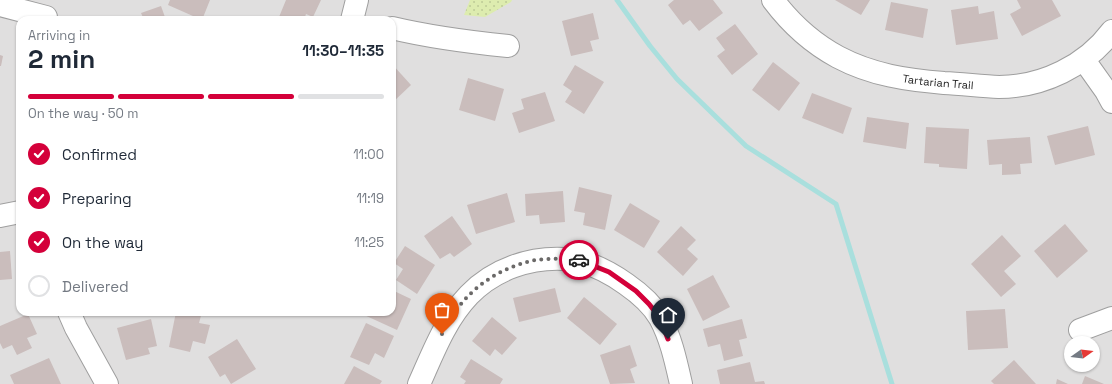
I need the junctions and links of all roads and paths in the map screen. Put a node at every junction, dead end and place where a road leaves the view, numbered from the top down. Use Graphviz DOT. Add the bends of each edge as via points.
graph roads {
  1 [pos="773,0"];
  2 [pos="0,5"];
  3 [pos="48,12"];
  4 [pos="396,29"];
  5 [pos="1112,31"];
  6 [pos="508,46"];
  7 [pos="1084,60"];
  8 [pos="1112,102"];
  9 [pos="16,213"];
  10 [pos="0,216"];
  11 [pos="71,316"];
  12 [pos="1112,318"];
  13 [pos="1080,330"];
  14 [pos="107,384"];
  15 [pos="419,384"];
  16 [pos="681,384"];
  1 -- 7 [label="street, Tartarian Trail" via="794,25 824,49 868,70 906,80 1016,86 1046,79"];
  2 -- 3 [label="street"];
  4 -- 6 [label="street" via="445,39"];
  5 -- 7 [label="street, Tartarian Trail"];
  7 -- 8 [label="street"];
  9 -- 10 [label="street"];
  11 -- 14 [label="street"];
  12 -- 13 [label="street"];
  15 -- 16 [label="street" via="448,321 470,293 492,276 512,266 537,260 558,259 579,260 609,272 636,291 649,304 660,318 673,350"];
}
